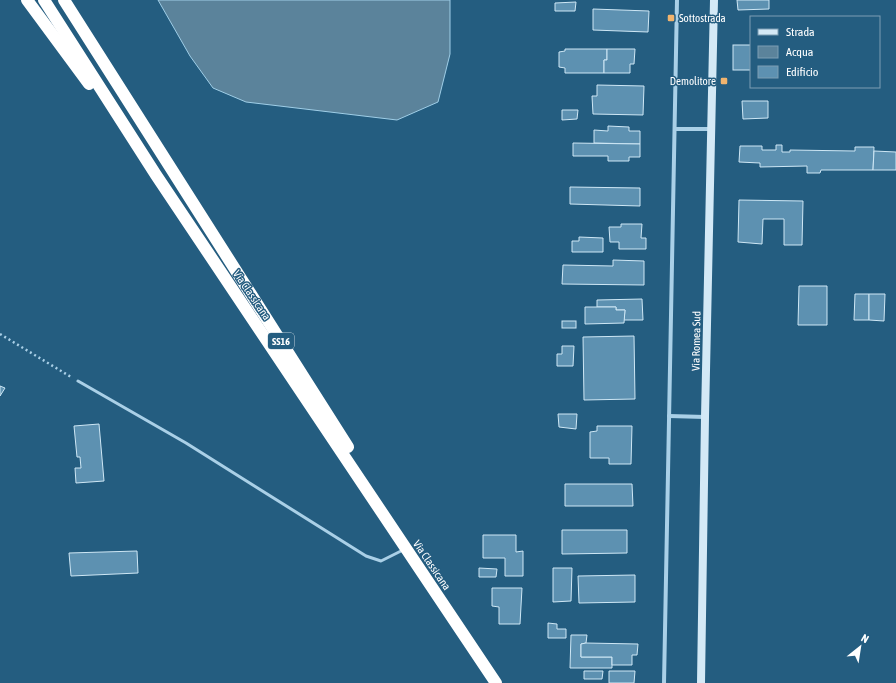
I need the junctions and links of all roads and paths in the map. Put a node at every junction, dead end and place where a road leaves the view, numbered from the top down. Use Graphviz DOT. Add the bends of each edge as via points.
graph roads {
  1 [pos="27,0"];
  2 [pos="44,0"];
  3 [pos="64,0"];
  4 [pos="677,0"];
  5 [pos="714,0"];
  6 [pos="711,129"];
  7 [pos="675,130"];
  8 [pos="156,175"];
  9 [pos="0,334"];
  10 [pos="78,381"];
  11 [pos="669,416"];
  12 [pos="705,417"];
  13 [pos="406,549"];
  14 [pos="496,683"];
  15 [pos="664,683"];
  16 [pos="701,683"];
  1 -- 8 [label="highway"];
  2 -- 8 [label="highway, Via Classicana / SS16"];
  3 -- 14 [label="highway, Via Classicana / SS16"];
  4 -- 7 [label="street"];
  5 -- 6 [label="main road, Via Romea Sud"];
  6 -- 7 [label="street"];
  6 -- 12 [label="main road, Via Romea Sud"];
  7 -- 11 [label="street"];
  8 -- 13 [label="highway, Via Classicana / SS16"];
  9 -- 10 [label="path"];
  10 -- 13 [label="lane" via="186,443 366,556 381,560"];
  11 -- 12 [label="street"];
  11 -- 15 [label="street"];
  12 -- 16 [label="main road, Via Romea Sud"];
  13 -- 14 [label="highway, Via Classicana / SS16"];
}
